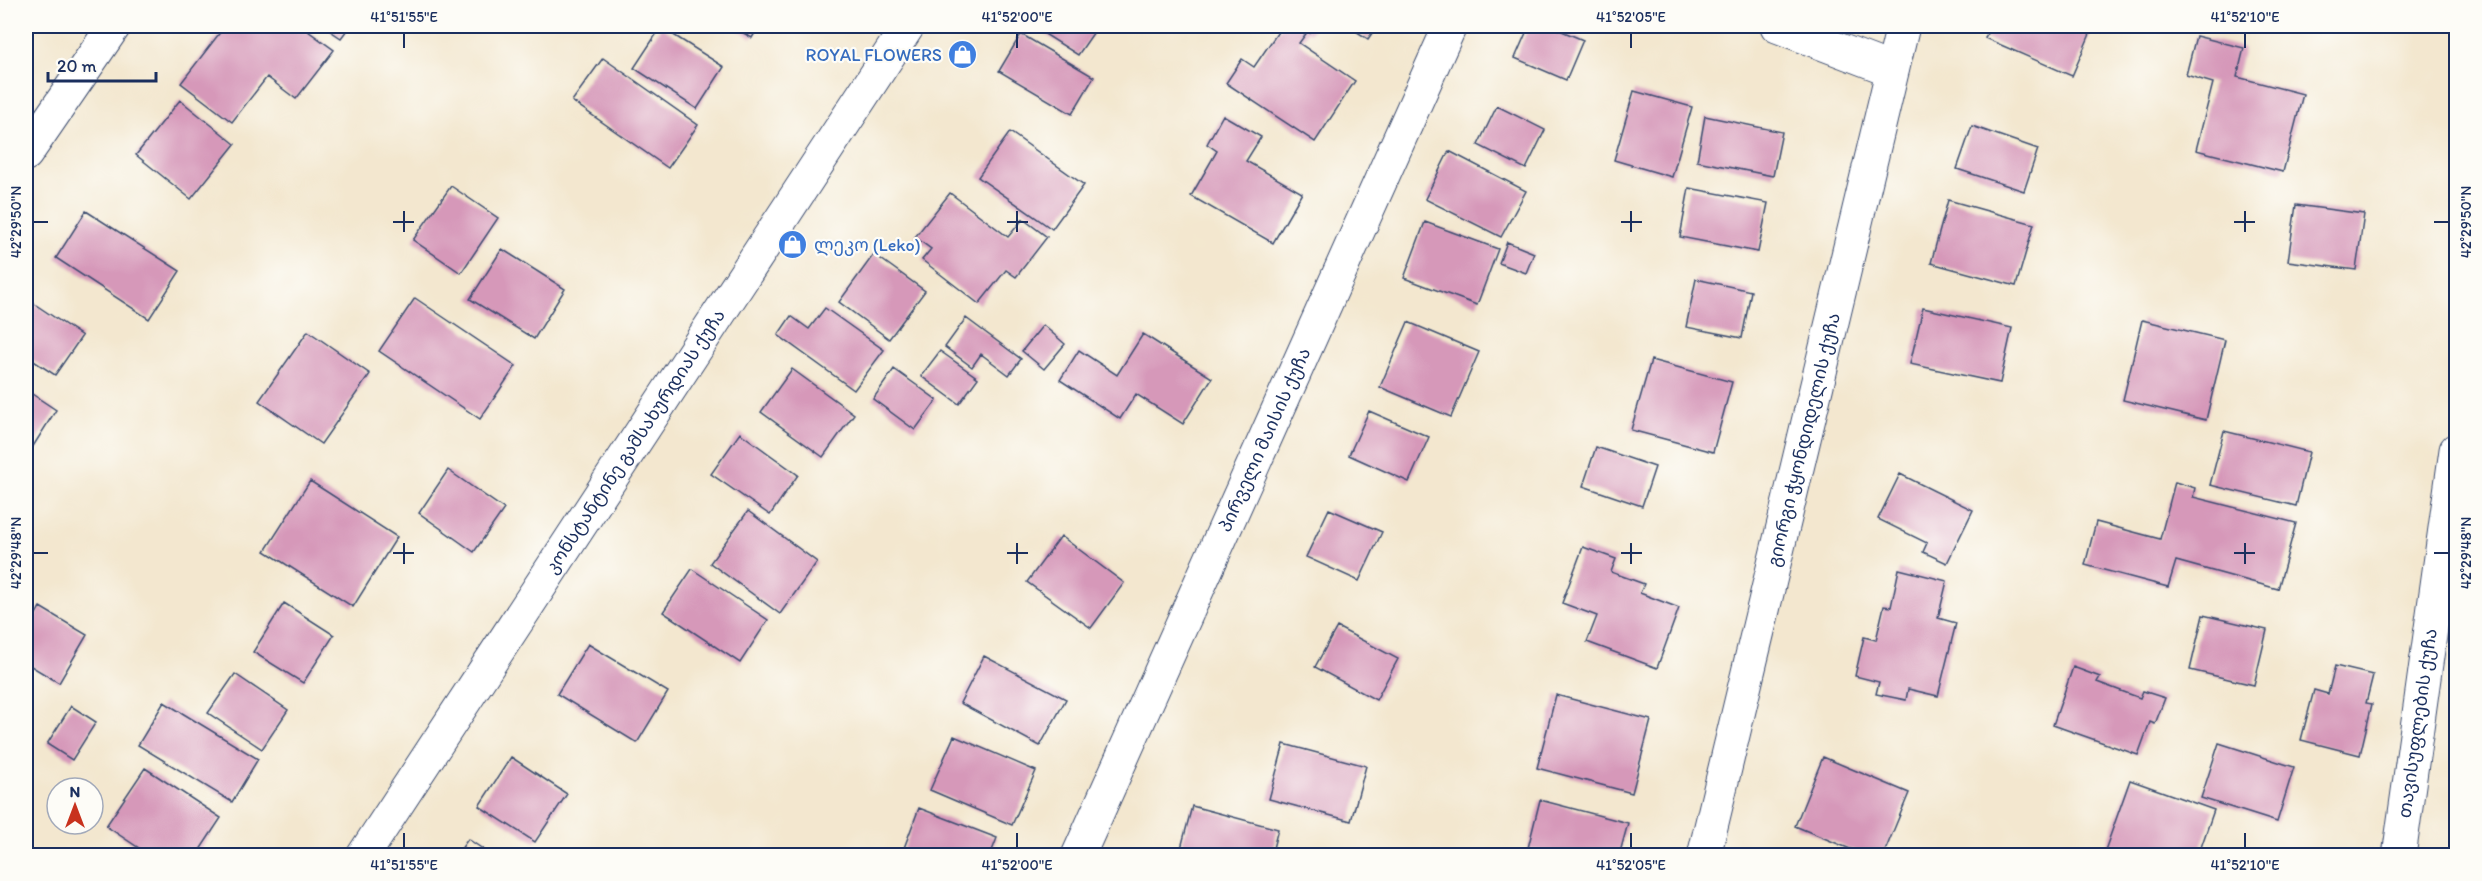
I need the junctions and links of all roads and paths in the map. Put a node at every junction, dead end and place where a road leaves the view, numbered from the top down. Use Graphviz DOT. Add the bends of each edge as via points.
graph roads {
  1 [pos="114,26"];
  2 [pos="908,26"];
  3 [pos="1450,26"];
  4 [pos="1777,26"];
  5 [pos="1903,26"];
  6 [pos="1892,70"];
  7 [pos="26,154"];
  8 [pos="2457,450"];
  9 [pos="363,855"];
  10 [pos="1078,855"];
  11 [pos="1704,855"];
  12 [pos="2399,855"];
  1 -- 7 [label="street"];
  2 -- 9 [label="street, კონსტანტინე გამსახურდიას ქუჩა"];
  3 -- 10 [label="street, პირველი მაისის ქუჩა"];
  4 -- 6 [label="street"];
  5 -- 6 [label="street, გიორგი ჭყონდიდელის ქუჩა"];
  6 -- 11 [label="street, გიორგი ჭყონდიდელის ქუჩა"];
  8 -- 12 [label="street, თავისუფლების ქუჩა"];
}
